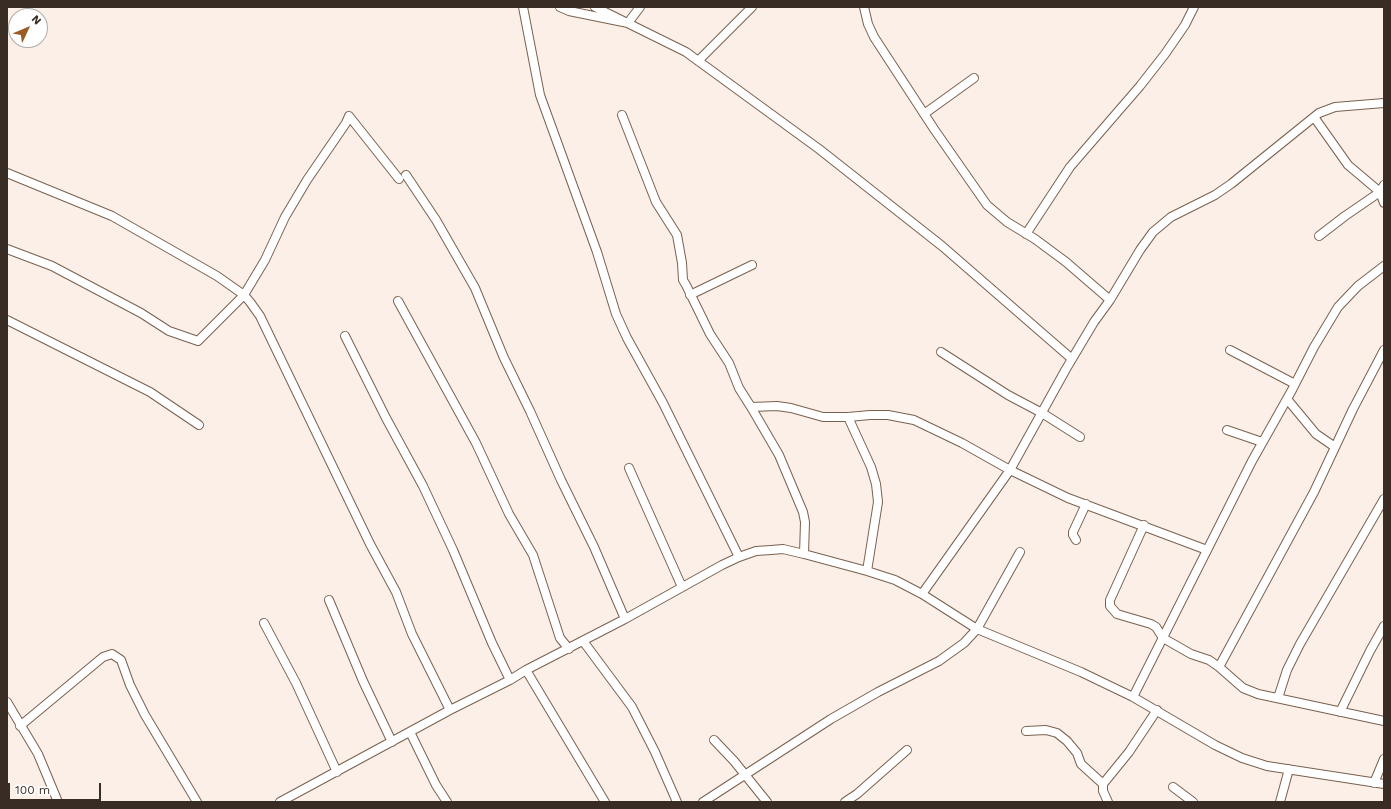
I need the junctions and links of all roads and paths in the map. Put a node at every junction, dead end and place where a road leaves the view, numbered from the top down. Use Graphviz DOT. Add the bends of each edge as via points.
graph roads {
  1 [pos="523,7"];
  2 [pos="560,7"];
  3 [pos="595,7"];
  4 [pos="640,7"];
  5 [pos="752,7"];
  6 [pos="864,7"];
  7 [pos="1194,7"];
  8 [pos="698,60"];
  9 [pos="974,78"];
  10 [pos="1384,103"];
  11 [pos="924,114"];
  12 [pos="622,115"];
  13 [pos="1314,117"];
  14 [pos="7,173"];
  15 [pos="1384,185"];
  16 [pos="1380,192"];
  17 [pos="1384,203"];
  18 [pos="1026,234"];
  19 [pos="1319,236"];
  20 [pos="7,249"];
  21 [pos="752,265"];
  22 [pos="1384,266"];
  23 [pos="244,295"];
  24 [pos="690,295"];
  25 [pos="1110,300"];
  26 [pos="398,301"];
  27 [pos="7,320"];
  28 [pos="345,336"];
  29 [pos="1230,350"];
  30 [pos="1384,350"];
  31 [pos="941,352"];
  32 [pos="1072,359"];
  33 [pos="1295,384"];
  34 [pos="1287,399"];
  35 [pos="751,407"];
  36 [pos="848,417"];
  37 [pos="199,425"];
  38 [pos="1227,430"];
  39 [pos="1080,437"];
  40 [pos="1262,442"];
  41 [pos="1335,447"];
  42 [pos="629,468"];
  43 [pos="1010,470"];
  44 [pos="1384,499"];
  45 [pos="1086,504"];
  46 [pos="1144,525"];
  47 [pos="1076,540"];
  48 [pos="1207,550"];
  49 [pos="1020,552"];
  50 [pos="804,554"];
  51 [pos="739,557"];
  52 [pos="867,571"];
  53 [pos="682,587"];
  54 [pos="922,594"];
  55 [pos="329,600"];
  56 [pos="625,619"];
  57 [pos="264,623"];
  58 [pos="1384,626"];
  59 [pos="977,629"];
  60 [pos="1163,638"];
  61 [pos="583,641"];
  62 [pos="569,649"];
  63 [pos="1219,667"];
  64 [pos="526,670"];
  65 [pos="510,680"];
  66 [pos="1133,697"];
  67 [pos="1278,698"];
  68 [pos="7,702"];
  69 [pos="450,710"];
  70 [pos="1157,710"];
  71 [pos="1340,712"];
  72 [pos="1384,721"];
  73 [pos="20,726"];
  74 [pos="1026,731"];
  75 [pos="410,732"];
  76 [pos="714,740"];
  77 [pos="392,742"];
  78 [pos="907,750"];
  79 [pos="1384,758"];
  80 [pos="1289,769"];
  81 [pos="337,772"];
  82 [pos="745,775"];
  83 [pos="1374,782"];
  84 [pos="1103,784"];
  85 [pos="1384,784"];
  86 [pos="1172,787"];
  87 [pos="58,802"];
  88 [pos="197,802"];
  89 [pos="280,802"];
  90 [pos="447,802"];
  91 [pos="605,802"];
  92 [pos="677,802"];
  93 [pos="703,802"];
  94 [pos="767,802"];
  95 [pos="845,802"];
  96 [pos="1108,802"];
  97 [pos="1193,802"];
  98 [pos="1280,802"];
  1 -- 51 [label="street" via="540,96 597,252 616,314"];
  2 -- 4 [label="street" via="568,11 628,23"];
  3 -- 8 [label="street"];
  5 -- 8 [label="street"];
  6 -- 11 [label="street" via="874,37"];
  7 -- 18 [label="street" via="1161,60 1070,167"];
  8 -- 32 [label="street" via="819,149 942,246"];
  9 -- 11 [label="street"];
  10 -- 13 [label="street" via="1335,107"];
  11 -- 18 [label="street" via="987,206"];
  12 -- 24 [label="street" via="656,202 677,235 683,280"];
  13 -- 16 [label="street" via="1348,165"];
  13 -- 25 [label="street" via="1231,184 1171,217 1153,232"];
  14 -- 23 [label="street" via="112,216 217,276"];
  15 -- 16 [label="street"];
  16 -- 17 [label="street"];
  16 -- 19 [label="street"];
  18 -- 25 [label="street" via="1066,262"];
  20 -- 23 [label="street" via="52,266 168,330 198,340"];
  21 -- 24 [label="street"];
  22 -- 33 [label="street" via="1358,286 1338,307"];
  23 -- 56 [label="street" via="265,260 285,217 349,116 436,220 475,288 504,358 594,547"];
  23 -- 69 [label="street" via="260,316 370,544 396,592 412,634"];
  24 -- 35 [label="street"];
  25 -- 32 [label="street"];
  26 -- 62 [label="street" via="476,443 533,555 560,638"];
  27 -- 37 [label="street" via="150,392"];
  28 -- 65 [label="street" via="423,486"];
  29 -- 33 [label="street"];
  30 -- 41 [label="street"];
  31 -- 39 [label="street"];
  32 -- 43 [label="street"];
  33 -- 34 [label="street"];
  34 -- 40 [label="street"];
  34 -- 41 [label="street" via="1316,434"];
  35 -- 36 [label="street" via="777,406 823,416"];
  35 -- 50 [label="street" via="779,455 803,512"];
  36 -- 43 [label="street" via="888,415 914,420"];
  36 -- 52 [label="street" via="876,484 878,502"];
  38 -- 40 [label="street"];
  40 -- 48 [label="street"];
  41 -- 63 [label="street" via="1314,492"];
  42 -- 53 [label="street"];
  43 -- 45 [label="street"];
  43 -- 54 [label="street"];
  44 -- 67 [label="street" via="1300,644 1287,670"];
  45 -- 46 [label="street"];
  45 -- 47 [label="street" via="1073,532"];
  46 -- 48 [label="street"];
  46 -- 60 [label="street" via="1110,600 1110,606 1117,614 1156,627"];
  48 -- 60 [label="street"];
  49 -- 59 [label="street"];
  50 -- 51 [label="street" via="783,549 756,551"];
  50 -- 52 [label="street"];
  51 -- 53 [label="street"];
  52 -- 54 [label="street" via="895,580"];
  53 -- 56 [label="street"];
  54 -- 59 [label="street"];
  55 -- 77 [label="street"];
  56 -- 61 [label="street"];
  57 -- 81 [label="street" via="296,683"];
  58 -- 71 [label="street"];
  59 -- 66 [label="street" via="1081,672"];
  59 -- 82 [label="street" via="964,643 939,661 832,719"];
  60 -- 63 [label="street" via="1191,654 1210,660"];
  60 -- 66 [label="street"];
  61 -- 62 [label="street"];
  61 -- 92 [label="street" via="632,707"];
  62 -- 64 [label="street"];
  63 -- 67 [label="street" via="1243,688"];
  64 -- 65 [label="street"];
  64 -- 91 [label="street"];
  65 -- 69 [label="street"];
  66 -- 70 [label="street"];
  67 -- 71 [label="street"];
  68 -- 73 [label="street"];
  69 -- 75 [label="street"];
  70 -- 80 [label="street" via="1242,758 1267,766"];
  70 -- 84 [label="street" via="1129,752"];
  71 -- 72 [label="street"];
  73 -- 87 [label="street" via="38,754"];
  73 -- 88 [label="street" via="103,657 112,654 121,660 145,715"];
  74 -- 84 [label="street" via="1046,730 1057,733 1077,753 1081,764"];
  75 -- 77 [label="street"];
  75 -- 90 [label="street"];
  76 -- 82 [label="street"];
  77 -- 81 [label="street"];
  78 -- 95 [label="street"];
  79 -- 83 [label="street"];
  80 -- 83 [label="street"];
  80 -- 98 [label="street"];
  81 -- 89 [label="street"];
  82 -- 93 [label="street"];
  82 -- 94 [label="street"];
  83 -- 85 [label="street"];
  84 -- 96 [label="street"];
  86 -- 97 [label="street"];
}
